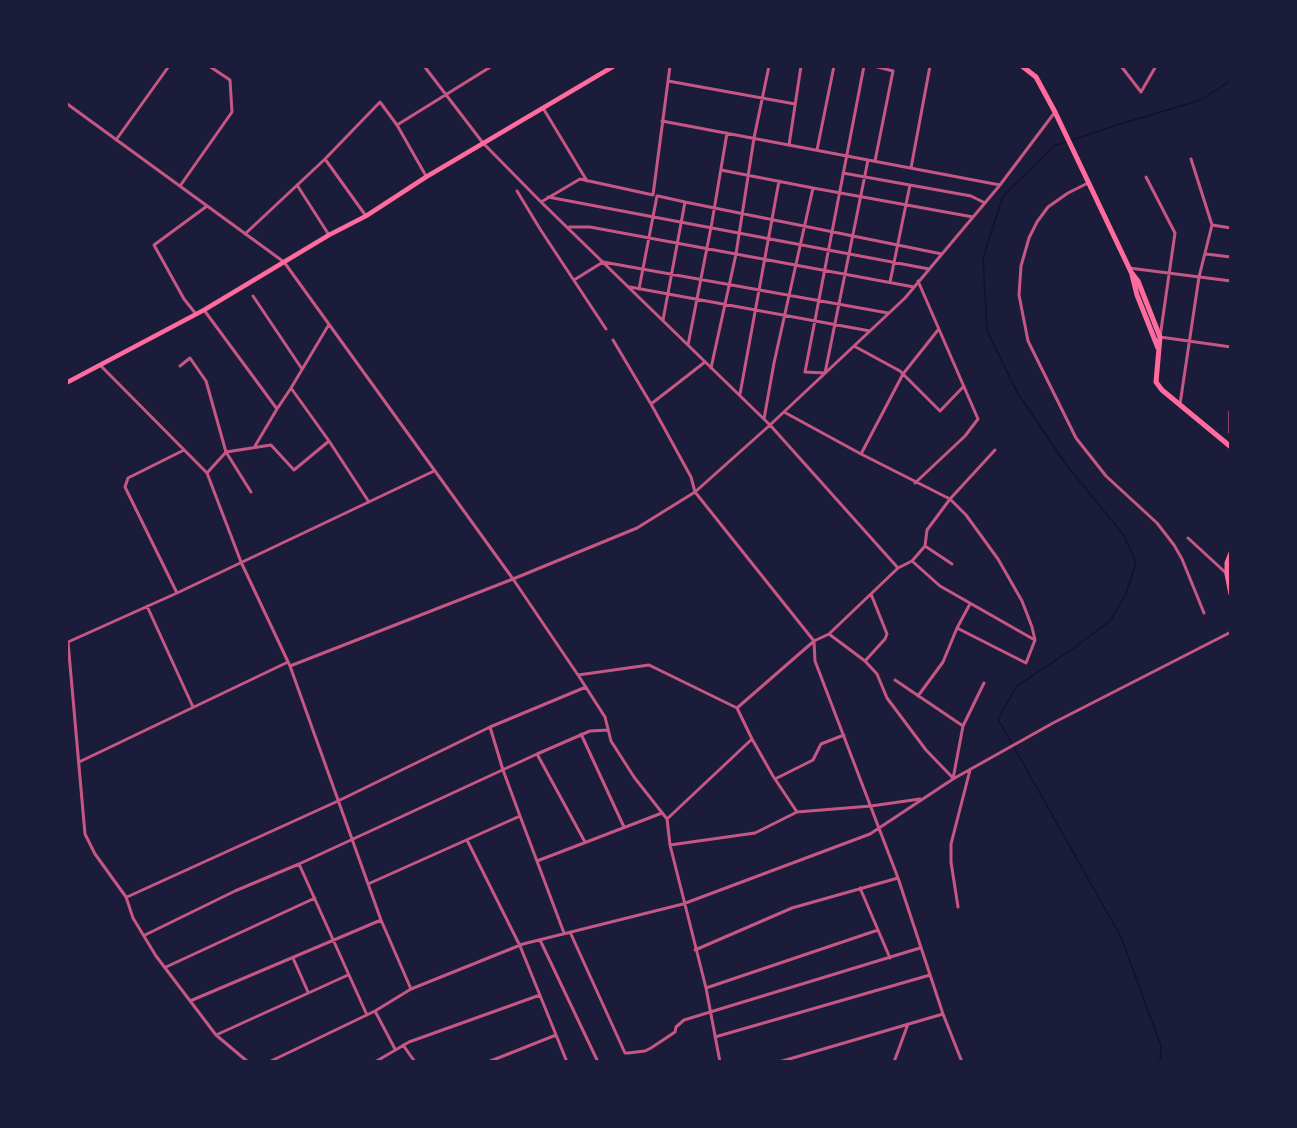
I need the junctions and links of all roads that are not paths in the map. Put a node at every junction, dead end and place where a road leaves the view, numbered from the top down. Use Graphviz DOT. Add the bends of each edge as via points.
graph roads {
  1 [pos="169,66"];
  2 [pos="209,66"];
  3 [pos="424,66"];
  4 [pos="492,66"];
  5 [pos="614,66"];
  6 [pos="670,66"];
  7 [pos="769,66"];
  8 [pos="801,66"];
  9 [pos="834,66"];
  10 [pos="864,66"];
  11 [pos="874,66"];
  12 [pos="930,66"];
  13 [pos="1024,66"];
  14 [pos="1121,66"];
  15 [pos="1156,66"];
  16 [pos="668,81"];
  17 [pos="446,96"];
  18 [pos="762,98"];
  19 [pos="66,103"];
  20 [pos="795,104"];
  21 [pos="543,108"];
  22 [pos="1055,112"];
  23 [pos="662,121"];
  24 [pos="397,125"];
  25 [pos="727,133"];
  26 [pos="754,138"];
  27 [pos="116,140"];
  28 [pos="483,143"];
  29 [pos="789,145"];
  30 [pos="817,150"];
  31 [pos="847,156"];
  32 [pos="325,159"];
  33 [pos="1191,159"];
  34 [pos="868,160"];
  35 [pos="875,161"];
  36 [pos="910,168"];
  37 [pos="721,170"];
  38 [pos="843,173"];
  39 [pos="749,175"];
  40 [pos="426,177"];
  41 [pos="866,177"];
  42 [pos="1146,177"];
  43 [pos="587,181"];
  44 [pos="778,181"];
  45 [pos="1088,183"];
  46 [pos="297,185"];
  47 [pos="910,185"];
  48 [pos="1000,185"];
  49 [pos="180,186"];
  50 [pos="813,188"];
  51 [pos="517,191"];
  52 [pos="839,192"];
  53 [pos="655,195"];
  54 [pos="548,197"];
  55 [pos="862,197"];
  56 [pos="541,202"];
  57 [pos="685,202"];
  58 [pos="985,203"];
  59 [pos="905,205"];
  60 [pos="207,207"];
  61 [pos="715,208"];
  62 [pos="742,214"];
  63 [pos="366,216"];
  64 [pos="653,217"];
  65 [pos="973,217"];
  66 [pos="772,219"];
  67 [pos="681,222"];
  68 [pos="1212,225"];
  69 [pos="803,226"];
  70 [pos="567,227"];
  71 [pos="711,227"];
  72 [pos="1231,228"];
  73 [pos="831,231"];
  74 [pos="739,233"];
  75 [pos="244,234"];
  76 [pos="329,235"];
  77 [pos="854,236"];
  78 [pos="768,238"];
  79 [pos="649,239"];
  80 [pos="677,244"];
  81 [pos="800,245"];
  82 [pos="896,245"];
  83 [pos="707,249"];
  84 [pos="828,249"];
  85 [pos="736,254"];
  86 [pos="850,254"];
  87 [pos="942,254"];
  88 [pos="1205,254"];
  89 [pos="1231,257"];
  90 [pos="764,259"];
  91 [pos="284,262"];
  92 [pos="603,262"];
  93 [pos="893,262"];
  94 [pos="797,264"];
  95 [pos="643,268"];
  96 [pos="929,269"];
  97 [pos="824,270"];
  98 [pos="1130,270"];
  99 [pos="671,273"];
  100 [pos="846,274"];
  101 [pos="1169,274"];
  102 [pos="1199,277"];
  103 [pos="701,279"];
  104 [pos="574,280"];
  105 [pos="918,281"];
  106 [pos="1231,281"];
  107 [pos="890,282"];
  108 [pos="729,284"];
  109 [pos="628,286"];
  110 [pos="914,286"];
  111 [pos="639,289"];
  112 [pos="759,289"];
  113 [pos="668,294"];
  114 [pos="789,295"];
  115 [pos="253,296"];
  116 [pos="697,298"];
  117 [pos="818,300"];
  118 [pos="725,303"];
  119 [pos="839,304"];
  120 [pos="755,309"];
  121 [pos="204,310"];
  122 [pos="888,313"];
  123 [pos="196,314"];
  124 [pos="786,314"];
  125 [pos="814,319"];
  126 [pos="663,320"];
  127 [pos="835,324"];
  128 [pos="328,325"];
  129 [pos="606,329"];
  130 [pos="938,330"];
  131 [pos="870,331"];
  132 [pos="1160,337"];
  133 [pos="613,340"];
  134 [pos="1189,342"];
  135 [pos="688,345"];
  136 [pos="854,346"];
  137 [pos="1231,347"];
  138 [pos="1159,353"];
  139 [pos="705,362"];
  140 [pos="100,366"];
  141 [pos="180,366"];
  142 [pos="711,368"];
  143 [pos="303,369"];
  144 [pos="825,373"];
  145 [pos="903,374"];
  146 [pos="66,383"];
  147 [pos="964,386"];
  148 [pos="291,387"];
  149 [pos="740,396"];
  150 [pos="651,404"];
  151 [pos="1180,405"];
  152 [pos="277,409"];
  153 [pos="784,412"];
  154 [pos="1231,412"];
  155 [pos="764,419"];
  156 [pos="770,425"];
  157 [pos="1231,432"];
  158 [pos="329,441"];
  159 [pos="255,447"];
  160 [pos="1231,447"];
  161 [pos="184,450"];
  162 [pos="995,450"];
  163 [pos="226,452"];
  164 [pos="861,454"];
  165 [pos="434,471"];
  166 [pos="207,473"];
  167 [pos="915,483"];
  168 [pos="251,492"];
  169 [pos="695,492"];
  170 [pos="950,499"];
  171 [pos="369,502"];
  172 [pos="1188,538"];
  173 [pos="925,546"];
  174 [pos="1230,554"];
  175 [pos="912,561"];
  176 [pos="241,562"];
  177 [pos="1231,562"];
  178 [pos="952,564"];
  179 [pos="898,568"];
  180 [pos="1227,574"];
  181 [pos="513,579"];
  182 [pos="177,593"];
  183 [pos="871,594"];
  184 [pos="1231,594"];
  185 [pos="970,604"];
  186 [pos="147,606"];
  187 [pos="1204,613"];
  188 [pos="957,628"];
  189 [pos="1231,632"];
  190 [pos="829,634"];
  191 [pos="66,637"];
  192 [pos="1035,640"];
  193 [pos="814,641"];
  194 [pos="68,642"];
  195 [pos="865,661"];
  196 [pos="288,662"];
  197 [pos="290,666"];
  198 [pos="578,675"];
  199 [pos="895,680"];
  200 [pos="984,683"];
  201 [pos="586,687"];
  202 [pos="918,696"];
  203 [pos="193,707"];
  204 [pos="737,708"];
  205 [pos="963,726"];
  206 [pos="490,727"];
  207 [pos="608,730"];
  208 [pos="581,734"];
  209 [pos="844,735"];
  210 [pos="752,739"];
  211 [pos="537,754"];
  212 [pos="79,762"];
  213 [pos="503,770"];
  214 [pos="970,770"];
  215 [pos="954,778"];
  216 [pos="775,779"];
  217 [pos="923,799"];
  218 [pos="338,801"];
  219 [pos="871,807"];
  220 [pos="797,812"];
  221 [pos="662,813"];
  222 [pos="520,816"];
  223 [pos="667,819"];
  224 [pos="624,827"];
  225 [pos="879,828"];
  226 [pos="352,840"];
  227 [pos="467,840"];
  228 [pos="585,842"];
  229 [pos="670,845"];
  230 [pos="537,861"];
  231 [pos="299,864"];
  232 [pos="898,878"];
  233 [pos="368,884"];
  234 [pos="860,888"];
  235 [pos="126,897"];
  236 [pos="315,898"];
  237 [pos="683,904"];
  238 [pos="958,907"];
  239 [pos="381,920"];
  240 [pos="878,930"];
  241 [pos="570,932"];
  242 [pos="564,933"];
  243 [pos="145,935"];
  244 [pos="334,940"];
  245 [pos="540,940"];
  246 [pos="520,946"];
  247 [pos="921,947"];
  248 [pos="695,950"];
  249 [pos="293,957"];
  250 [pos="890,958"];
  251 [pos="166,967"];
  252 [pos="349,975"];
  253 [pos="930,975"];
  254 [pos="705,988"];
  255 [pos="411,989"];
  256 [pos="308,992"];
  257 [pos="540,995"];
  258 [pos="190,1001"];
  259 [pos="375,1011"];
  260 [pos="711,1014"];
  261 [pos="943,1014"];
  262 [pos="367,1015"];
  263 [pos="908,1024"];
  264 [pos="216,1035"];
  265 [pos="556,1035"];
  266 [pos="715,1037"];
  267 [pos="403,1045"];
  268 [pos="395,1049"];
  269 [pos="278,1058"];
  270 [pos="248,1062"];
  271 [pos="269,1062"];
  272 [pos="281,1062"];
  273 [pos="375,1062"];
  274 [pos="415,1062"];
  275 [pos="488,1062"];
  276 [pos="567,1062"];
  277 [pos="598,1062"];
  278 [pos="720,1062"];
  279 [pos="779,1062"];
  280 [pos="894,1062"];
  281 [pos="962,1062"];
  1 -- 27 [label="street"];
  2 -- 49 [label="street" via="230,80 232,112"];
  3 -- 17 [label="street"];
  4 -- 17 [label="street"];
  5 -- 21 [label="main road"];
  6 -- 16 [label="street"];
  7 -- 18 [label="street"];
  8 -- 20 [label="street"];
  9 -- 30 [label="street"];
  10 -- 31 [label="street"];
  11 -- 35 [label="street" via="893,71"];
  12 -- 36 [label="street"];
  13 -- 22 [label="main road"];
  14 -- 15 [label="street" via="1141,92"];
  16 -- 18 [label="street"];
  16 -- 23 [label="street"];
  17 -- 24 [label="street"];
  17 -- 28 [label="street"];
  18 -- 20 [label="street"];
  18 -- 26 [label="street"];
  19 -- 27 [label="street"];
  20 -- 29 [label="street"];
  21 -- 28 [label="main road"];
  21 -- 43 [label="street"];
  22 -- 45 [label="main road"];
  22 -- 48 [label="street"];
  23 -- 25 [label="street"];
  23 -- 53 [label="street"];
  24 -- 32 [label="street" via="380,102"];
  24 -- 40 [label="street"];
  25 -- 26 [label="street"];
  25 -- 37 [label="street"];
  26 -- 29 [label="street"];
  26 -- 39 [label="street"];
  27 -- 49 [label="street"];
  28 -- 40 [label="main road"];
  28 -- 56 [label="street"];
  29 -- 30 [label="street"];
  30 -- 31 [label="street"];
  31 -- 34 [label="street"];
  31 -- 38 [label="street"];
  32 -- 46 [label="street"];
  32 -- 63 [label="street"];
  33 -- 68 [label="street"];
  34 -- 35 [label="street"];
  34 -- 41 [label="street"];
  35 -- 36 [label="street"];
  36 -- 48 [label="street"];
  37 -- 39 [label="street"];
  37 -- 61 [label="street"];
  38 -- 41 [label="street"];
  38 -- 52 [label="street"];
  39 -- 44 [label="street"];
  39 -- 62 [label="street"];
  40 -- 63 [label="main road"];
  41 -- 47 [label="street"];
  41 -- 55 [label="street"];
  42 -- 101 [label="street" via="1175,233"];
  43 -- 53 [label="street"];
  43 -- 54 [label="street" via="580,179"];
  44 -- 50 [label="street"];
  44 -- 66 [label="street"];
  45 -- 98 [label="main road"];
  45 -- 187 [label="street" via="1048,207 1029,238 1021,266 1019,295 1028,340 1076,438 1106,476 1174,544"];
  46 -- 75 [label="street"];
  46 -- 76 [label="street"];
  47 -- 58 [label="street" via="971,196"];
  47 -- 59 [label="street"];
  48 -- 58 [label="street"];
  49 -- 60 [label="street"];
  50 -- 52 [label="street"];
  50 -- 69 [label="street"];
  51 -- 104 [label="street"];
  52 -- 55 [label="street"];
  52 -- 73 [label="street"];
  53 -- 57 [label="street"];
  53 -- 64 [label="street"];
  54 -- 56 [label="street"];
  54 -- 64 [label="street"];
  55 -- 59 [label="street"];
  55 -- 77 [label="street"];
  56 -- 70 [label="street"];
  57 -- 61 [label="street"];
  57 -- 67 [label="street"];
  58 -- 65 [label="street"];
  59 -- 65 [label="street"];
  59 -- 82 [label="street"];
  60 -- 75 [label="street"];
  60 -- 123 [label="street" via="154,245"];
  61 -- 62 [label="street"];
  61 -- 71 [label="street"];
  62 -- 66 [label="street"];
  62 -- 74 [label="street"];
  63 -- 76 [label="main road"];
  64 -- 67 [label="street"];
  64 -- 79 [label="street"];
  65 -- 87 [label="street"];
  66 -- 69 [label="street"];
  66 -- 78 [label="street"];
  67 -- 71 [label="street"];
  67 -- 80 [label="street"];
  68 -- 72 [label="street"];
  68 -- 88 [label="street"];
  69 -- 73 [label="street"];
  69 -- 81 [label="street"];
  70 -- 79 [label="street" via="591,227"];
  70 -- 92 [label="street"];
  71 -- 74 [label="street"];
  71 -- 83 [label="street"];
  73 -- 77 [label="street"];
  73 -- 84 [label="street"];
  74 -- 78 [label="street"];
  74 -- 85 [label="street"];
  75 -- 91 [label="street"];
  76 -- 91 [label="main road"];
  77 -- 82 [label="street"];
  77 -- 86 [label="street"];
  78 -- 81 [label="street"];
  78 -- 90 [label="street"];
  79 -- 80 [label="street"];
  79 -- 95 [label="street"];
  80 -- 83 [label="street"];
  80 -- 99 [label="street"];
  81 -- 84 [label="street"];
  81 -- 94 [label="street"];
  82 -- 87 [label="street"];
  82 -- 93 [label="street"];
  83 -- 85 [label="street"];
  83 -- 103 [label="street"];
  84 -- 86 [label="street"];
  84 -- 97 [label="street"];
  85 -- 90 [label="street"];
  85 -- 108 [label="street"];
  86 -- 93 [label="street"];
  86 -- 100 [label="street"];
  87 -- 96 [label="street"];
  88 -- 89 [label="street"];
  88 -- 102 [label="street"];
  90 -- 94 [label="street"];
  90 -- 112 [label="street"];
  91 -- 121 [label="main road"];
  91 -- 128 [label="street"];
  92 -- 95 [label="street"];
  92 -- 104 [label="street"];
  92 -- 109 [label="street"];
  93 -- 96 [label="street"];
  93 -- 107 [label="street"];
  94 -- 97 [label="street"];
  94 -- 114 [label="street"];
  95 -- 99 [label="street"];
  95 -- 111 [label="street"];
  96 -- 105 [label="street"];
  97 -- 100 [label="street"];
  97 -- 117 [label="street"];
  98 -- 101 [label="street"];
  98 -- 132 [label="main road"];
  98 -- 138 [label="main road"];
  99 -- 103 [label="street"];
  99 -- 113 [label="street"];
  100 -- 107 [label="street"];
  100 -- 119 [label="street"];
  101 -- 102 [label="street"];
  101 -- 132 [label="street"];
  102 -- 106 [label="street"];
  102 -- 134 [label="street"];
  103 -- 108 [label="street"];
  103 -- 116 [label="street"];
  104 -- 129 [label="street"];
  105 -- 110 [label="street"];
  105 -- 130 [label="street"];
  107 -- 110 [label="street"];
  108 -- 112 [label="street"];
  108 -- 118 [label="street"];
  109 -- 111 [label="street"];
  109 -- 126 [label="street"];
  110 -- 122 [label="street"];
  111 -- 113 [label="street"];
  112 -- 114 [label="street"];
  112 -- 120 [label="street"];
  113 -- 116 [label="street"];
  113 -- 126 [label="street"];
  114 -- 117 [label="street"];
  114 -- 124 [label="street"];
  115 -- 143 [label="street"];
  116 -- 118 [label="street"];
  116 -- 135 [label="street"];
  117 -- 119 [label="street"];
  117 -- 125 [label="street"];
  118 -- 120 [label="street"];
  118 -- 142 [label="street"];
  119 -- 122 [label="street"];
  119 -- 127 [label="street"];
  120 -- 124 [label="street"];
  120 -- 149 [label="street"];
  121 -- 123 [label="main road"];
  121 -- 152 [label="street"];
  122 -- 131 [label="street"];
  123 -- 140 [label="main road"];
  124 -- 125 [label="street"];
  124 -- 155 [label="street"];
  125 -- 127 [label="street"];
  125 -- 144 [label="street" via="805,372"];
  126 -- 135 [label="street"];
  127 -- 131 [label="street"];
  127 -- 144 [label="street"];
  128 -- 143 [label="street"];
  128 -- 165 [label="street"];
  130 -- 145 [label="street"];
  130 -- 147 [label="street"];
  131 -- 136 [label="street"];
  132 -- 134 [label="street"];
  132 -- 138 [label="main road"];
  133 -- 150 [label="street"];
  134 -- 137 [label="street"];
  134 -- 151 [label="street"];
  135 -- 139 [label="street"];
  136 -- 144 [label="street"];
  136 -- 145 [label="street"];
  138 -- 151 [label="main road" via="1156,382"];
  139 -- 142 [label="street"];
  139 -- 150 [label="street"];
  140 -- 146 [label="main road"];
  140 -- 161 [label="street"];
  141 -- 163 [label="street" via="190,358 206,381"];
  142 -- 149 [label="street"];
  143 -- 148 [label="street"];
  144 -- 153 [label="street"];
  145 -- 147 [label="street" via="940,411"];
  145 -- 164 [label="street"];
  147 -- 167 [label="street" via="978,419"];
  148 -- 152 [label="street"];
  148 -- 158 [label="street"];
  149 -- 155 [label="street"];
  150 -- 169 [label="street" via="691,477"];
  151 -- 160 [label="main road"];
  152 -- 159 [label="street"];
  153 -- 156 [label="street"];
  153 -- 164 [label="street"];
  154 -- 157 [label="main road"];
  155 -- 156 [label="street"];
  156 -- 169 [label="street"];
  156 -- 179 [label="street"];
  158 -- 159 [label="street" via="294,470 271,445"];
  158 -- 171 [label="street"];
  159 -- 163 [label="street"];
  161 -- 166 [label="street"];
  161 -- 182 [label="street" via="128,478 125,487"];
  162 -- 170 [label="street"];
  163 -- 166 [label="street"];
  163 -- 168 [label="street"];
  164 -- 167 [label="street"];
  165 -- 171 [label="street"];
  165 -- 181 [label="street"];
  166 -- 176 [label="street"];
  167 -- 170 [label="street"];
  169 -- 181 [label="street" via="637,528"];
  169 -- 193 [label="street"];
  170 -- 173 [label="street" via="927,530"];
  170 -- 192 [label="street" via="998,559 1022,601"];
  171 -- 176 [label="street"];
  172 -- 180 [label="street"];
  173 -- 175 [label="street"];
  173 -- 178 [label="street"];
  174 -- 177 [label="main road"];
  174 -- 180 [label="main road"];
  175 -- 179 [label="street"];
  175 -- 185 [label="street" via="940,586"];
  176 -- 182 [label="street"];
  176 -- 196 [label="street"];
  179 -- 183 [label="street"];
  180 -- 184 [label="main road"];
  181 -- 197 [label="street"];
  181 -- 198 [label="street"];
  182 -- 186 [label="street"];
  183 -- 190 [label="street"];
  183 -- 195 [label="street" via="887,634"];
  185 -- 188 [label="street"];
  185 -- 192 [label="street"];
  186 -- 194 [label="street"];
  186 -- 203 [label="street"];
  188 -- 192 [label="street" via="1026,663"];
  188 -- 202 [label="street" via="944,662"];
  189 -- 214 [label="street"];
  190 -- 193 [label="street"];
  190 -- 195 [label="street"];
  191 -- 194 [label="street"];
  193 -- 204 [label="street"];
  193 -- 209 [label="street" via="815,661"];
  194 -- 212 [label="street"];
  195 -- 215 [label="street" via="926,750"];
  196 -- 197 [label="street"];
  196 -- 203 [label="street"];
  197 -- 218 [label="street"];
  198 -- 201 [label="street"];
  198 -- 204 [label="street" via="649,666"];
  199 -- 202 [label="street"];
  200 -- 205 [label="street"];
  201 -- 206 [label="street"];
  201 -- 207 [label="street" via="605,717"];
  202 -- 205 [label="street"];
  203 -- 212 [label="street"];
  204 -- 210 [label="street"];
  205 -- 215 [label="street"];
  206 -- 213 [label="street"];
  206 -- 218 [label="street"];
  207 -- 208 [label="street"];
  207 -- 221 [label="street" via="634,777"];
  208 -- 211 [label="street"];
  208 -- 224 [label="street"];
  209 -- 216 [label="street" via="820,744 813,760"];
  209 -- 219 [label="street"];
  210 -- 216 [label="street"];
  210 -- 223 [label="street"];
  211 -- 213 [label="street"];
  211 -- 228 [label="street"];
  212 -- 235 [label="street" via="85,834"];
  213 -- 222 [label="street"];
  213 -- 226 [label="street"];
  214 -- 215 [label="street"];
  214 -- 238 [label="street" via="951,844"];
  215 -- 217 [label="street"];
  216 -- 220 [label="street"];
  217 -- 219 [label="street"];
  217 -- 225 [label="street"];
  218 -- 226 [label="street"];
  218 -- 235 [label="street"];
  219 -- 220 [label="street"];
  219 -- 225 [label="street"];
  220 -- 229 [label="street" via="755,833"];
  221 -- 223 [label="street"];
  221 -- 224 [label="street"];
  222 -- 227 [label="street"];
  222 -- 230 [label="street"];
  223 -- 229 [label="street"];
  224 -- 228 [label="street"];
  225 -- 232 [label="street"];
  225 -- 237 [label="street"];
  226 -- 231 [label="street"];
  226 -- 233 [label="street"];
  227 -- 233 [label="street"];
  227 -- 246 [label="street"];
  228 -- 230 [label="street"];
  229 -- 237 [label="street"];
  230 -- 242 [label="street"];
  231 -- 236 [label="street"];
  231 -- 243 [label="street"];
  232 -- 234 [label="street"];
  232 -- 247 [label="street"];
  233 -- 239 [label="street"];
  234 -- 240 [label="street"];
  234 -- 248 [label="street" via="792,908"];
  235 -- 243 [label="street" via="133,918"];
  236 -- 244 [label="street"];
  236 -- 251 [label="street"];
  237 -- 241 [label="street"];
  237 -- 248 [label="street"];
  239 -- 244 [label="street"];
  239 -- 255 [label="street"];
  240 -- 250 [label="street"];
  240 -- 254 [label="street"];
  241 -- 242 [label="street"];
  241 -- 260 [label="street" via="625,1053 645,1051 667,1038 684,1020"];
  242 -- 245 [label="street"];
  243 -- 251 [label="street"];
  244 -- 249 [label="street"];
  244 -- 252 [label="street"];
  245 -- 246 [label="street"];
  245 -- 277 [label="street"];
  246 -- 255 [label="street"];
  246 -- 257 [label="street"];
  247 -- 250 [label="street"];
  247 -- 253 [label="street"];
  248 -- 254 [label="street"];
  249 -- 256 [label="street"];
  249 -- 258 [label="street"];
  250 -- 260 [label="street"];
  251 -- 258 [label="street"];
  252 -- 256 [label="street"];
  252 -- 262 [label="street"];
  253 -- 261 [label="street"];
  253 -- 266 [label="street"];
  254 -- 260 [label="street"];
  255 -- 259 [label="street"];
  256 -- 264 [label="street"];
  257 -- 265 [label="street"];
  257 -- 267 [label="street"];
  258 -- 264 [label="street"];
  259 -- 262 [label="street"];
  259 -- 268 [label="street"];
  260 -- 266 [label="street"];
  261 -- 263 [label="street"];
  261 -- 281 [label="street"];
  262 -- 269 [label="street"];
  263 -- 279 [label="street"];
  263 -- 280 [label="street"];
  264 -- 270 [label="street"];
  265 -- 275 [label="street"];
  265 -- 276 [label="street"];
  266 -- 278 [label="street"];
  267 -- 268 [label="street"];
  267 -- 274 [label="street"];
  268 -- 273 [label="street"];
  269 -- 271 [label="street"];
  269 -- 272 [label="street"];
}
